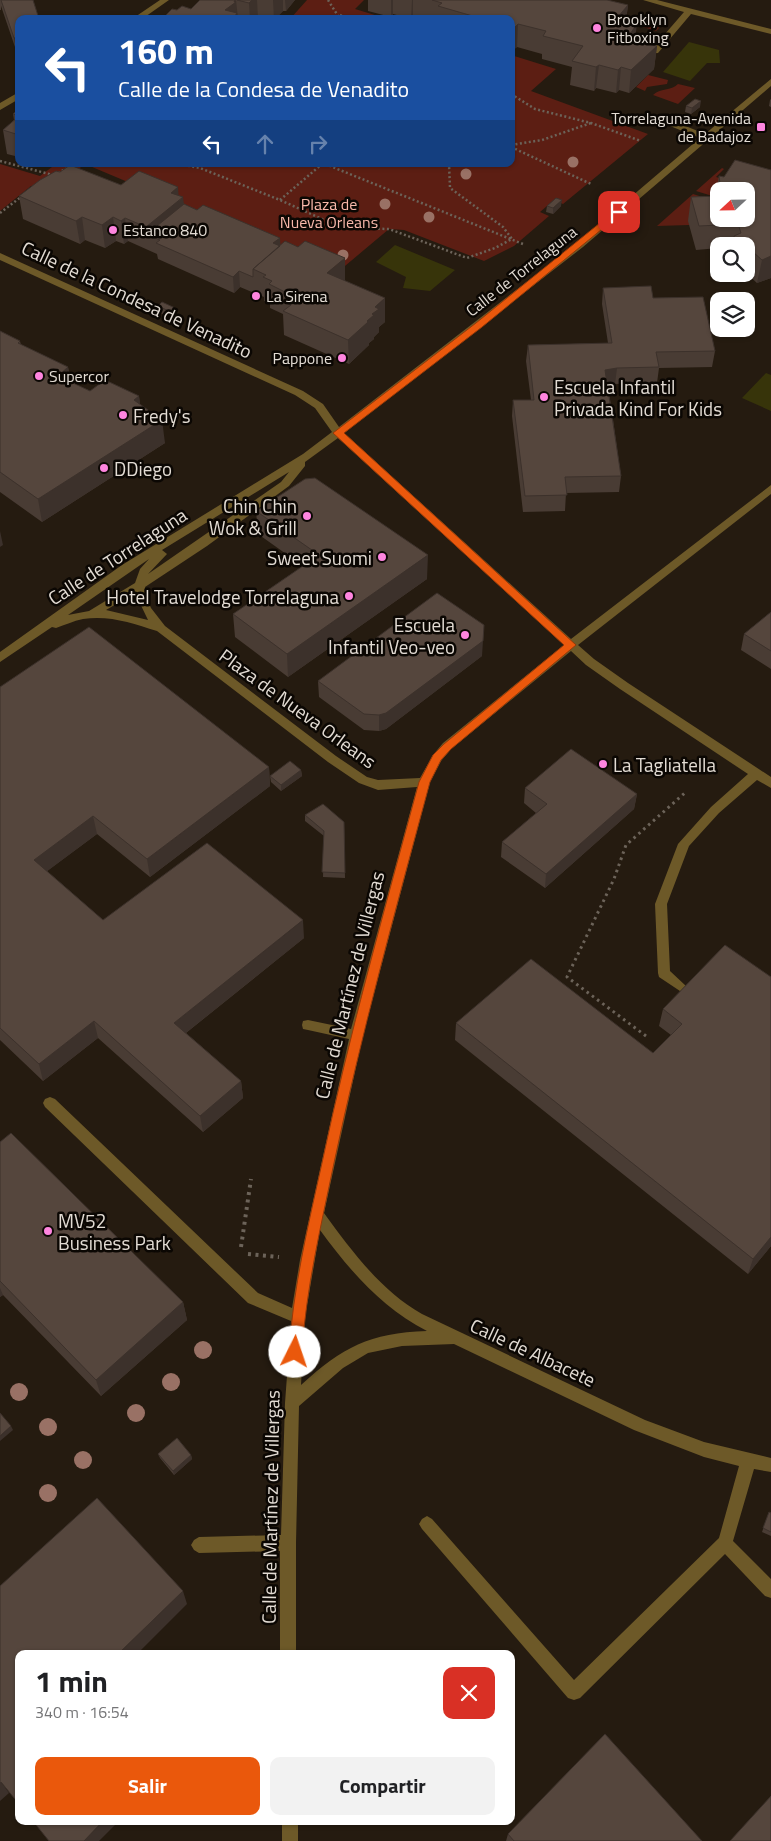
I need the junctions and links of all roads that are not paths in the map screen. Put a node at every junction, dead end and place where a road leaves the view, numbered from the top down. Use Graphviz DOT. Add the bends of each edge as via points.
graph roads {
  1 [pos="164,0"];
  2 [pos="647,0"];
  3 [pos="689,11"];
  4 [pos="142,15"];
  5 [pos="771,32"];
  6 [pos="631,52"];
  7 [pos="771,82"];
  8 [pos="15,98"];
  9 [pos="0,107"];
  10 [pos="663,120"];
  11 [pos="706,137"];
  12 [pos="0,256"];
  13 [pos="338,433"];
  14 [pos="307,456"];
  15 [pos="771,489"];
  16 [pos="184,532"];
  17 [pos="140,585"];
  18 [pos="93,613"];
  19 [pos="161,629"];
  20 [pos="36,634"];
  21 [pos="571,645"];
  22 [pos="0,658"];
  23 [pos="756,774"];
  24 [pos="424,782"];
  25 [pos="771,783"];
  26 [pos="680,986"];
  27 [pos="308,1025"];
  28 [pos="356,1035"];
  29 [pos="50,1103"];
  30 [pos="317,1214"];
  31 [pos="298,1317"];
  32 [pos="455,1338"];
  33 [pos="292,1403"];
  34 [pos="748,1462"];
  35 [pos="771,1465"];
  36 [pos="427,1524"];
  37 [pos="288,1543"];
  38 [pos="724,1543"];
  39 [pos="199,1544"];
  40 [pos="771,1590"];
  41 [pos="288,1650"];
  42 [pos="290,1825"];
  43 [pos="290,1841"];
  1 -- 4 [label="street"];
  2 -- 3 [label="street"];
  3 -- 5 [label="street"];
  3 -- 6 [label="street" via="655,51 644,54"];
  7 -- 11 [label="street, Calle de Torrelaguna"];
  8 -- 9 [label="street"];
  10 -- 11 [label="street"];
  11 -- 13 [label="street, Calle de Torrelaguna" via="580,245"];
  12 -- 13 [label="street, Calle de la Condesa de Venadito" via="299,393 319,406"];
  13 -- 14 [label="street, Calle de Torrelaguna"];
  13 -- 21 [label="street, Calle de la Condesa de Venadito"];
  14 -- 16 [label="street, Calle de Torrelaguna"];
  14 -- 17 [label="street, Calle de Torrelaguna" via="285,484"];
  15 -- 21 [label="street, Calle de Martínez de Villergas"];
  16 -- 17 [label="street" via="178,543 146,566"];
  16 -- 20 [label="street, Calle de Torrelaguna" via="96,588"];
  17 -- 18 [label="street, Calle de Torrelaguna"];
  17 -- 19 [label="street, Plaza de Nueva Orleans" via="146,610"];
  18 -- 19 [label="street, Plaza de Nueva Orleans" via="133,618"];
  18 -- 20 [label="street, Plaza de Nueva Orleans" via="66,619"];
  19 -- 24 [label="street, Plaza de Nueva Orleans" via="363,780 391,786"];
  20 -- 22 [label="street, Calle de Torrelaguna"];
  21 -- 23 [label="street, Calle de la Condesa de Venadito" via="624,686"];
  21 -- 24 [label="street, Calle de Martínez de Villergas" via="448,746"];
  23 -- 25 [label="street, Calle de la Condesa de Venadito"];
  23 -- 26 [label="street" via="715,810 684,844 661,904 664,973"];
  24 -- 28 [label="street, Calle de Martínez de Villergas"];
  27 -- 28 [label="street"];
  28 -- 30 [label="street, Calle de Martínez de Villergas"];
  29 -- 31 [label="street" via="253,1298"];
  30 -- 31 [label="street, Calle de Martínez de Villergas"];
  30 -- 32 [label="street, Calle de Albacete" via="351,1262 374,1285 404,1311"];
  31 -- 33 [label="street, Calle de Martínez de Villergas"];
  32 -- 33 [label="street" via="418,1337 385,1342 355,1352"];
  32 -- 34 [label="street, Calle de Albacete" via="632,1422 701,1449"];
  33 -- 37 [label="street, Calle de Martínez de Villergas"];
  34 -- 35 [label="street, Calle de Albacete"];
  34 -- 38 [label="street"];
  36 -- 38 [label="street" via="574,1692"];
  37 -- 39 [label="street"];
  37 -- 41 [label="street, Calle de Martínez de Villergas"];
  38 -- 40 [label="street"];
  42 -- 43 [label="street"];
}
